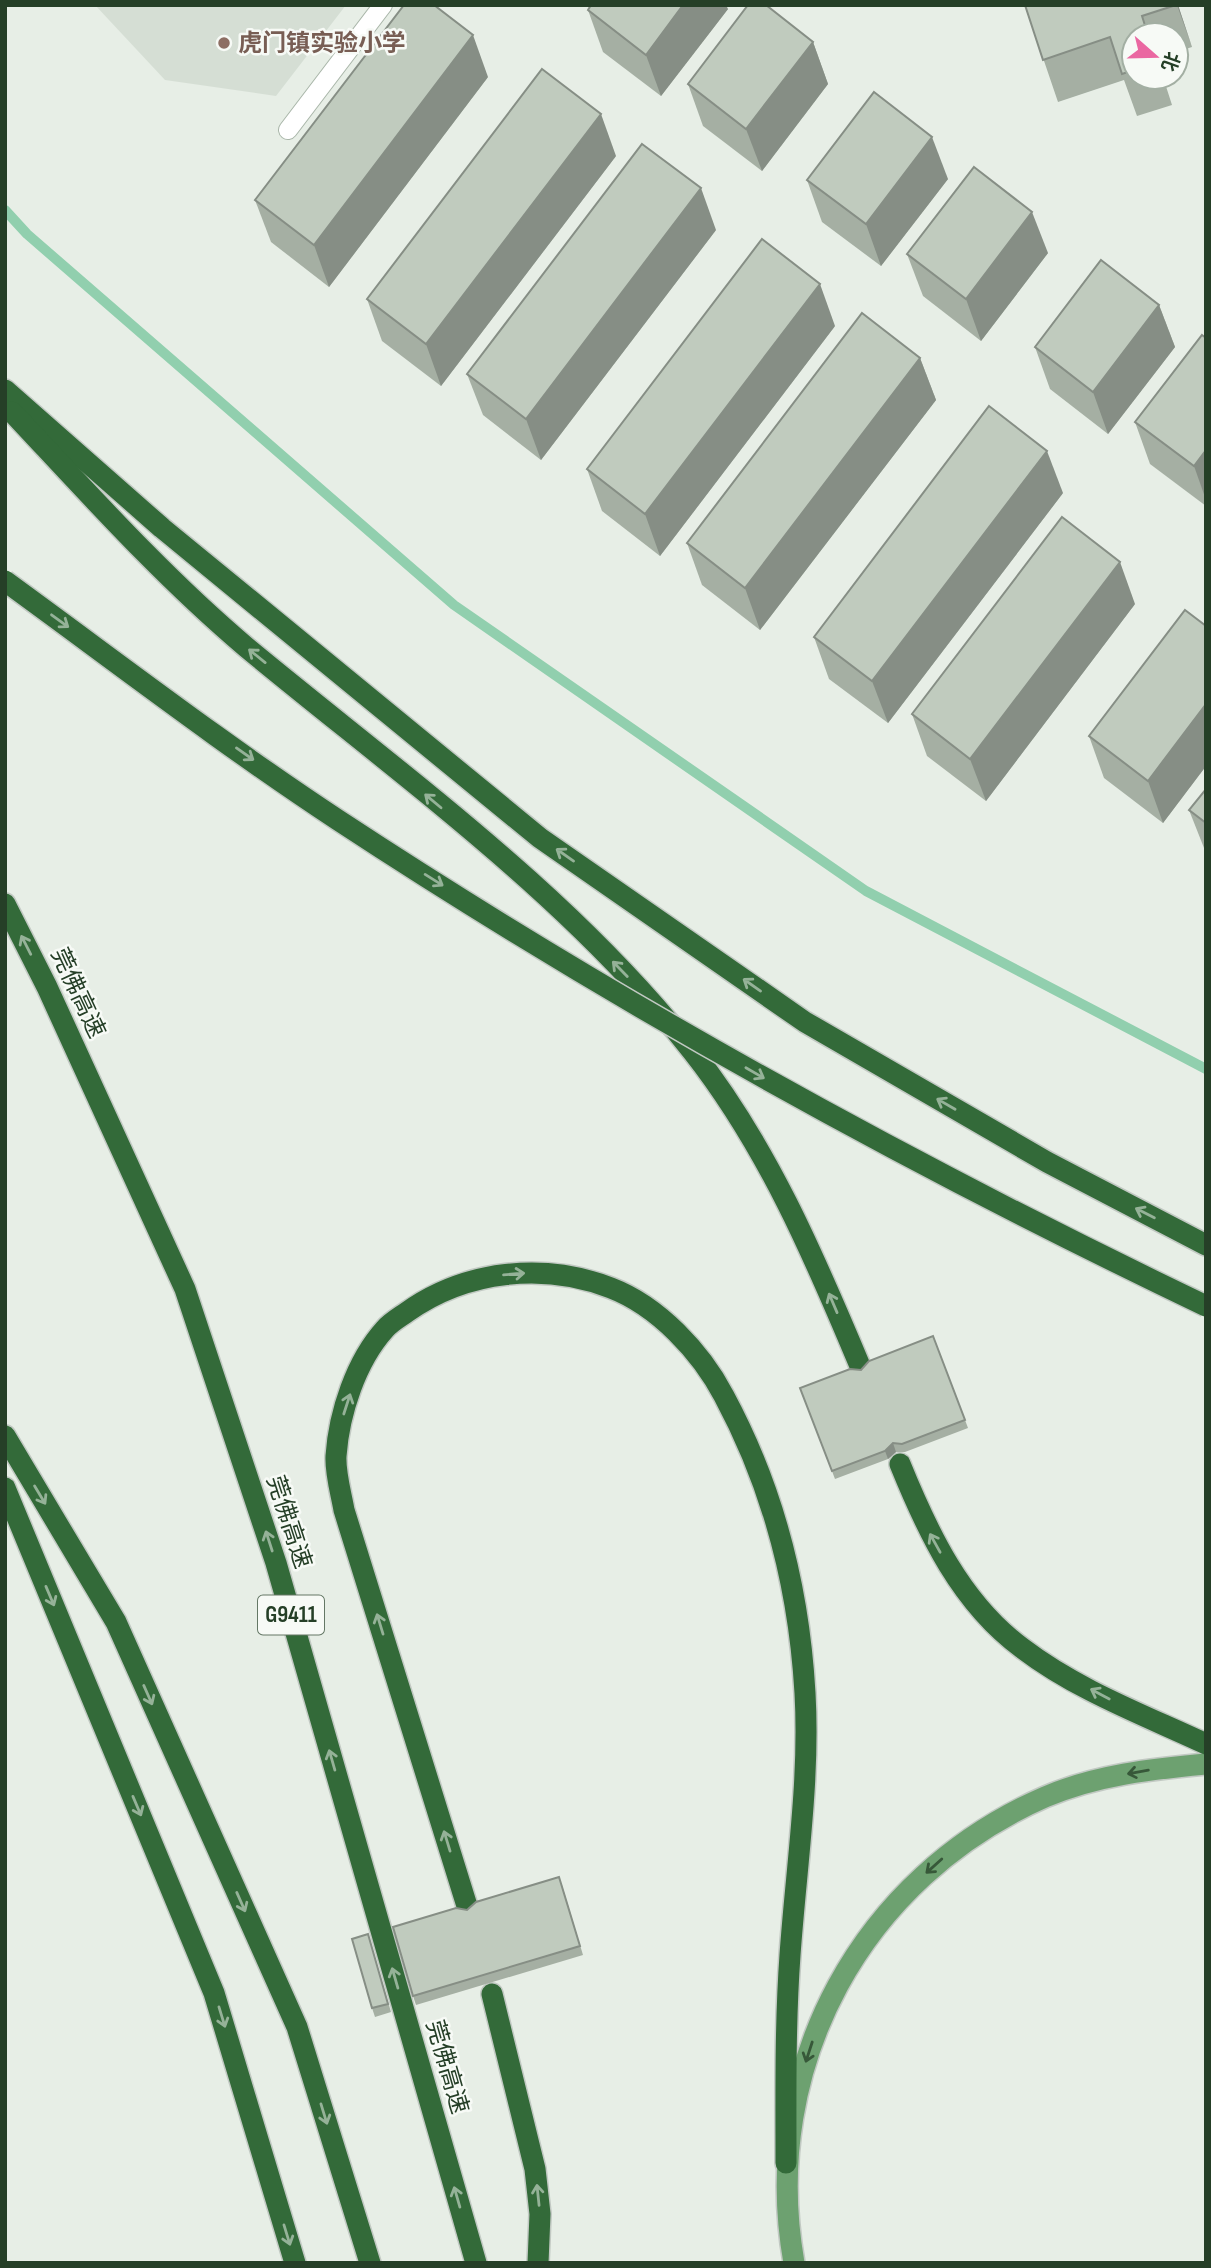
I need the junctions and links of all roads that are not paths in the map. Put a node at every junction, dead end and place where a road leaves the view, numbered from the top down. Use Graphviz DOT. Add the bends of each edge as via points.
graph roads {
  1 [pos="383,5"];
  2 [pos="288,130"];
  3 [pos="5,390"];
  4 [pos="5,405"];
  5 [pos="5,581"];
  6 [pos="5,904"];
  7 [pos="1206,1245"];
  8 [pos="1206,1306"];
  9 [pos="860,1366"];
  10 [pos="5,1436"];
  11 [pos="900,1464"];
  12 [pos="5,1488"];
  13 [pos="1206,1744"];
  14 [pos="1206,1764"];
  15 [pos="467,1906"];
  16 [pos="492,1994"];
  17 [pos="786,2163"];
  18 [pos="295,2263"];
  19 [pos="370,2263"];
  20 [pos="476,2263"];
  21 [pos="538,2263"];
  22 [pos="794,2263"];
  1 -- 2 [label="lane"];
  7 -- 3 [label="highway, one-way" via="1047,1162 805,1022 540,838 162,528"];
  9 -- 4 [label="highway, one-way" via="769,1168 694,1052 646,996 576,922 243,644 129,535"];
  5 -- 8 [label="highway, one-way, bridge" via="336,819 533,942 757,1074 1025,1220"];
  20 -- 6 [label="highway, 莞佛高速 / G9411, one-way" via="276,1563 185,1289"];
  10 -- 19 [label="highway, one-way" via="116,1622 292,2014"];
  13 -- 11 [label="highway, one-way" via="1062,1674 991,1622 938,1549"];
  12 -- 18 [label="highway, one-way" via="214,1993"];
  14 -- 17 [label="main road, one-way" via="1102,1778 1046,1797 983,1829 937,1863 886,1913 849,1964 817,2026 797,2090"];
  15 -- 17 [label="highway, one-way" via="344,1510 336,1459 344,1408 361,1365 386,1328 453,1286 541,1272 614,1289 646,1307 703,1363 749,1448 789,1563 805,1696 803,1796 785,2039"];
  21 -- 16 [label="highway, one-way" via="536,2169"];
  17 -- 22 [label="main road"];
}
